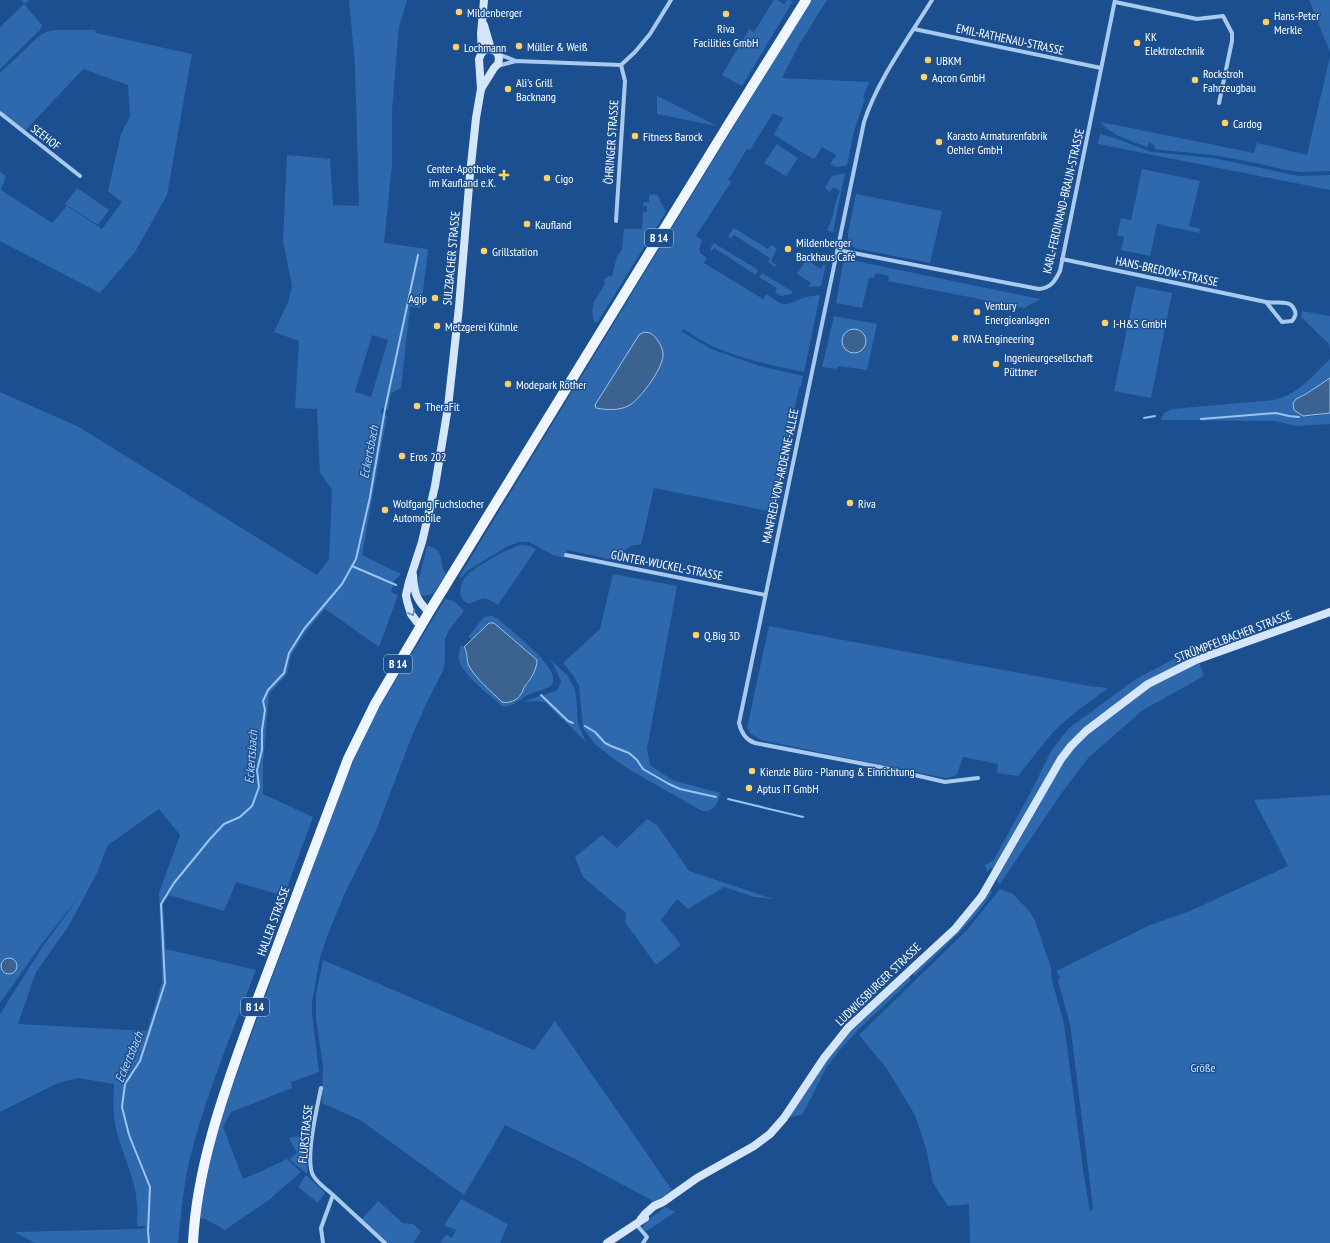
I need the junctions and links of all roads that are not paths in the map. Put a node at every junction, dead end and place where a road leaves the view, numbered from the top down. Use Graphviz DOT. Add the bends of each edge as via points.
graph roads {
  1 [pos="484,0"];
  2 [pos="671,0"];
  3 [pos="806,0"];
  4 [pos="932,0"];
  5 [pos="1115,1"];
  6 [pos="483,17"];
  7 [pos="914,29"];
  8 [pos="495,51"];
  9 [pos="482,52"];
  10 [pos="516,61"];
  11 [pos="480,64"];
  12 [pos="621,65"];
  13 [pos="495,67"];
  14 [pos="1101,68"];
  15 [pos="482,89"];
  16 [pos="1219,103"];
  17 [pos="0,113"];
  18 [pos="80,176"];
  19 [pos="616,221"];
  20 [pos="838,250"];
  21 [pos="1062,258"];
  22 [pos="1266,302"];
  23 [pos="566,555"];
  24 [pos="413,569"];
  25 [pos="765,595"];
  26 [pos="428,612"];
  27 [pos="1330,612"];
  28 [pos="422,624"];
  29 [pos="1071,746"];
  30 [pos="978,778"];
  31 [pos="321,1088"];
  32 [pos="333,1195"];
  33 [pos="638,1222"];
  34 [pos="192,1243"];
  35 [pos="323,1243"];
  36 [pos="385,1243"];
  37 [pos="607,1243"];
  38 [pos="643,1243"];
  1 -- 6 [label="street, SULZBACHER STRASSE"];
  2 -- 12 [label="street" via="650,34"];
  3 -- 26 [label="main road, B 14"];
  4 -- 7 [label="street, MANFRED-VON-ARDENNE-ALLEE"];
  5 -- 14 [label="street, KARL-FERDINAND-BRAUN-STRASSE"];
  5 -- 16 [label="street" via="1197,19 1223,16 1232,33 1232,42"];
  6 -- 8 [label="street, SULZBACHER STRASSE" via="486,33"];
  6 -- 9 [label="street, SULZBACHER STRASSE"];
  7 -- 14 [label="street, EMIL-RATHENAU-STRASSE"];
  7 -- 20 [label="street, MANFRED-VON-ARDENNE-ALLEE" via="870,103 859,143"];
  8 -- 9 [label="street" via="487,49"];
  8 -- 10 [label="street"];
  8 -- 13 [label="street, SULZBACHER STRASSE" via="499,61"];
  9 -- 11 [label="street, SULZBACHER STRASSE" via="479,56"];
  10 -- 12 [label="street"];
  10 -- 13 [label="street"];
  11 -- 13 [label="street" via="487,69"];
  11 -- 15 [label="street, SULZBACHER STRASSE"];
  12 -- 19 [label="street, ÖHRINGER STRASSE" via="626,81"];
  13 -- 15 [label="street, SULZBACHER STRASSE"];
  14 -- 21 [label="street, KARL-FERDINAND-BRAUN-STRASSE"];
  15 -- 24 [label="street, SULZBACHER STRASSE" via="470,174 448,407 435,486"];
  17 -- 18 [label="street, SEEHOF"];
  20 -- 21 [label="street, KARL-FERDINAND-BRAUN-STRASSE" via="1038,289 1049,287 1055,281"];
  20 -- 25 [label="street, MANFRED-VON-ARDENNE-ALLEE"];
  21 -- 22 [label="street, HANS-BREDOW-STRASSE"];
  22 -- 22 [label="street, HANS-BREDOW-STRASSE" via="1282,322 1292,321 1294,318 1295,312 1290,304"];
  23 -- 25 [label="street, GÜNTER-WUCKEL-STRASSE"];
  24 -- 26 [label="street" via="416,595"];
  24 -- 28 [label="street, SULZBACHER STRASSE, one-way" via="407,590 407,601 411,614"];
  25 -- 30 [label="street, MANFRED-VON-ARDENNE-ALLEE" via="739,719 741,731 748,739 755,743 945,782"];
  26 -- 28 [label="main road, B 14"];
  27 -- 29 [label="street, STRÜMPFELBACHER STRASSE" via="1196,660 1148,684 1086,731"];
  28 -- 34 [label="main road, HALLER STRASSE / B 14" via="375,704 348,759 249,1022 218,1112 204,1167"];
  29 -- 33 [label="street, LUDWIGSBURGER STRASSE" via="982,896 955,929 848,1028 770,1134 754,1146 697,1178"];
  31 -- 32 [label="street, FLURSTRASSE" via="314,1126 311,1166 315,1178"];
  32 -- 35 [label="street" via="321,1228"];
  32 -- 36 [label="street, FLURSTRASSE"];
  33 -- 37 [label="street, LUDWIGSBURGER STRASSE"];
  33 -- 38 [label="street" via="646,1237"];
}
